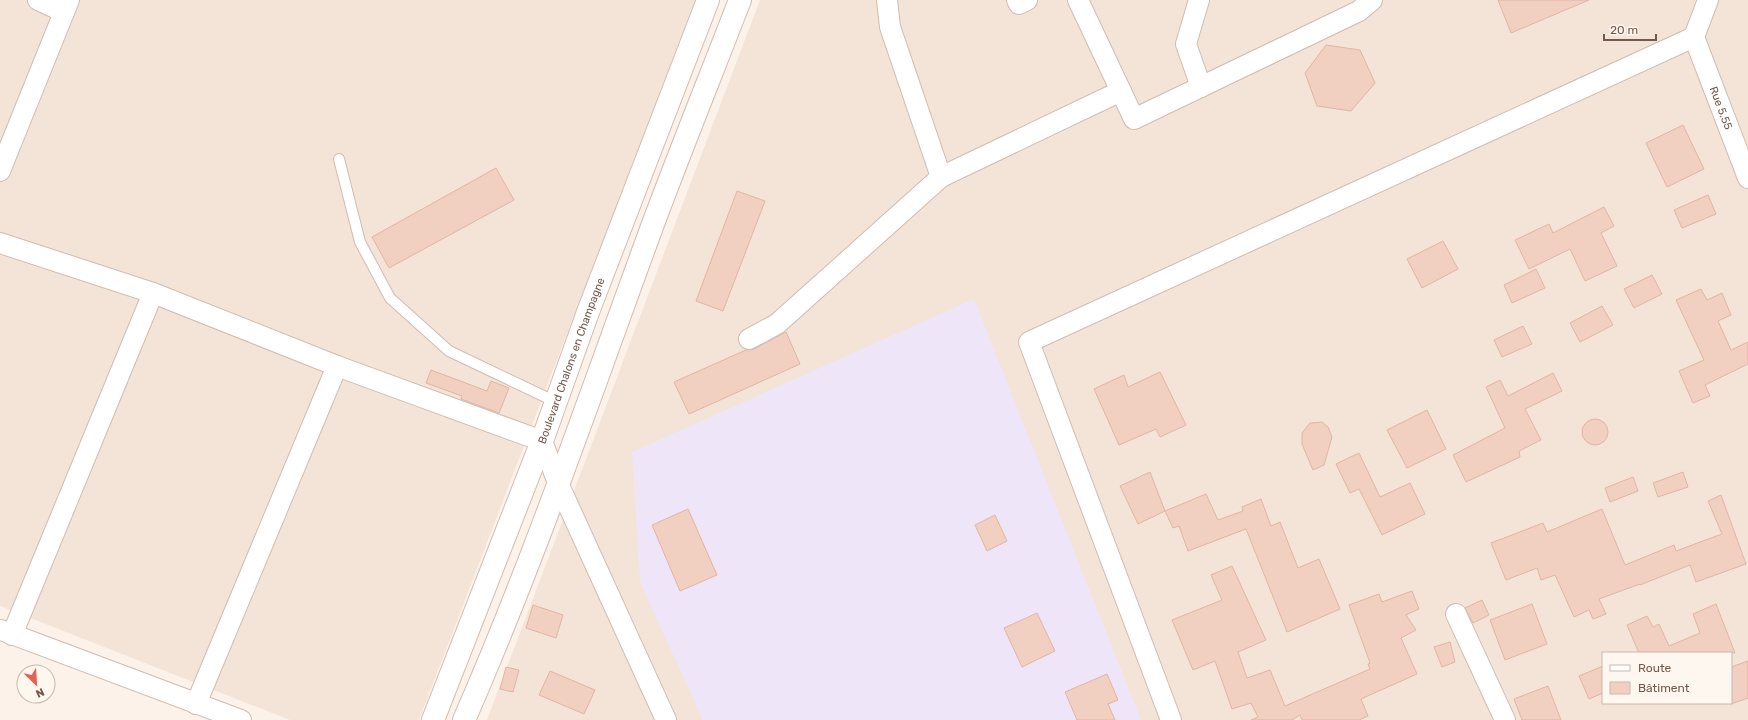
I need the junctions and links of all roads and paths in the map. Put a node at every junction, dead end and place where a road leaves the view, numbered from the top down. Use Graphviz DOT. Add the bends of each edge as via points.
graph roads {
  1 [pos="38,0"];
  2 [pos="708,0"];
  3 [pos="740,0"];
  4 [pos="887,0"];
  5 [pos="1017,0"];
  6 [pos="1027,0"];
  7 [pos="1078,0"];
  8 [pos="1198,0"];
  9 [pos="1372,0"];
  10 [pos="1708,0"];
  11 [pos="66,6"];
  12 [pos="1694,37"];
  13 [pos="1201,87"];
  14 [pos="1121,91"];
  15 [pos="339,159"];
  16 [pos="0,171"];
  17 [pos="941,177"];
  18 [pos="1748,178"];
  19 [pos="0,243"];
  20 [pos="154,293"];
  21 [pos="749,339"];
  22 [pos="338,366"];
  23 [pos="556,402"];
  24 [pos="542,441"];
  25 [pos="558,483"];
  26 [pos="1456,614"];
  27 [pos="6,632"];
  28 [pos="196,704"];
  29 [pos="241,720"];
  30 [pos="432,720"];
  31 [pos="464,720"];
  32 [pos="666,720"];
  33 [pos="1171,720"];
  34 [pos="1505,720"];
  1 -- 11 [label="street"];
  2 -- 23 [label="main road, Boulevard Chalons en Champagne"];
  3 -- 25 [label="main road" via="654,221"];
  4 -- 17 [label="street" via="890,27"];
  5 -- 6 [label="street" via="1019,4"];
  7 -- 14 [label="street"];
  8 -- 13 [label="street" via="1186,44"];
  9 -- 13 [label="street" via="1359,11"];
  10 -- 12 [label="street"];
  11 -- 16 [label="street"];
  12 -- 18 [label="street, Rue 5.55"];
  12 -- 33 [label="street" via="1029,342"];
  13 -- 14 [label="street" via="1134,119"];
  14 -- 17 [label="street"];
  15 -- 23 [label="lane" via="360,242 390,298 449,351"];
  17 -- 21 [label="street" via="777,324"];
  19 -- 20 [label="street"];
  20 -- 22 [label="street"];
  20 -- 27 [label="street"];
  22 -- 24 [label="street"];
  22 -- 28 [label="street"];
  23 -- 24 [label="main road, Boulevard Chalons en Champagne"];
  24 -- 25 [label="street"];
  24 -- 30 [label="main road, Boulevard Chalons en Champagne"];
  25 -- 31 [label="main road" via="496,649"];
  25 -- 32 [label="street"];
  26 -- 34 [label="street"];
  27 -- 28 [label="street"];
  28 -- 29 [label="street"];
}
